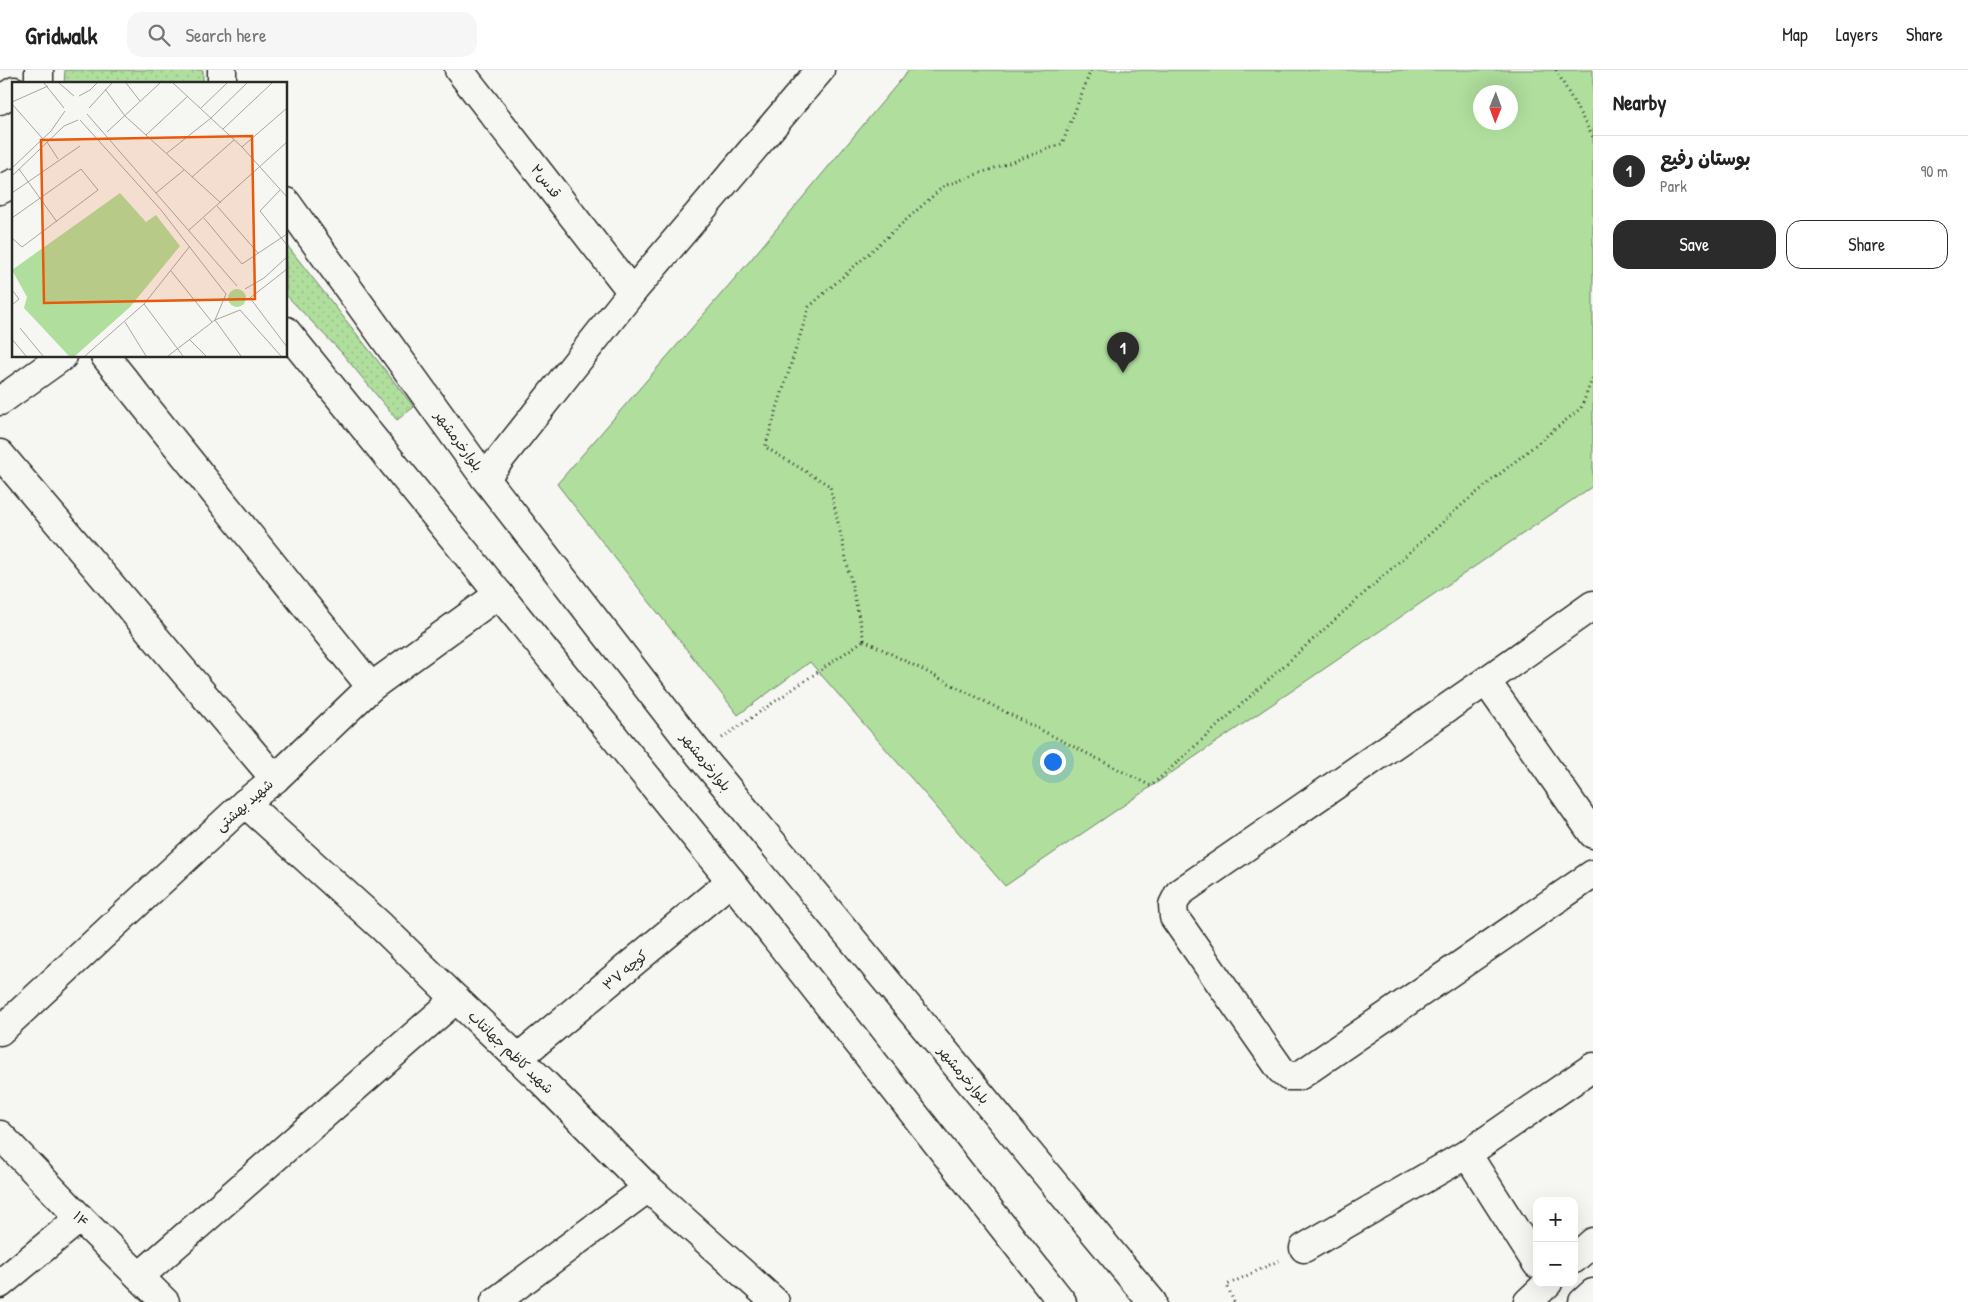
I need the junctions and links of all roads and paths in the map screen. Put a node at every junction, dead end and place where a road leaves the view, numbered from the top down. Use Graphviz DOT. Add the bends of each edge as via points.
graph roads {
  1 [pos="229,70"];
  2 [pos="459,70"];
  3 [pos="820,70"];
  4 [pos="1091,70"];
  5 [pos="1556,70"];
  6 [pos="224,82"];
  7 [pos="12,92"];
  8 [pos="0,100"];
  9 [pos="1593,137"];
  10 [pos="12,184"];
  11 [pos="0,190"];
  12 [pos="288,205"];
  13 [pos="632,292"];
  14 [pos="288,333"];
  15 [pos="60,358"];
  16 [pos="108,358"];
  17 [pos="1593,377"];
  18 [pos="0,401"];
  19 [pos="0,454"];
  20 [pos="485,478"];
  21 [pos="499,594"];
  22 [pos="1593,605"];
  23 [pos="864,640"];
  24 [pos="1486,681"];
  25 [pos="371,687"];
  26 [pos="699,754"];
  27 [pos="275,779"];
  28 [pos="245,803"];
  29 [pos="1593,834"];
  30 [pos="1593,874"];
  31 [pos="731,881"];
  32 [pos="456,999"];
  33 [pos="0,1031"];
  34 [pos="518,1058"];
  35 [pos="1593,1067"];
  36 [pos="0,1134"];
  37 [pos="1467,1154"];
  38 [pos="648,1188"];
  39 [pos="80,1218"];
  40 [pos="1593,1242"];
  41 [pos="1304,1248"];
  42 [pos="1578,1255"];
  43 [pos="1533,1258"];
  44 [pos="140,1276"];
  45 [pos="0,1284"];
  46 [pos="1544,1287"];
  47 [pos="1593,1293"];
  48 [pos="165,1302"];
  49 [pos="495,1302"];
  50 [pos="776,1302"];
  51 [pos="1062,1302"];
  52 [pos="1152,1302"];
  53 [pos="1234,1302"];
  54 [pos="1528,1302"];
  55 [pos="1583,1302"];
  1 -- 6 [label="street"];
  2 -- 13 [label="street, قدس۲"];
  3 -- 13 [label="street"];
  4 -- 23 [label="path" via="1062,144 944,186 809,307 765,447 830,486"];
  5 -- 9 [label="path"];
  7 -- 8 [label="street"];
  10 -- 11 [label="street"];
  12 -- 20 [label="street, بلوارخرمشهر"];
  13 -- 20 [label="street"];
  14 -- 21 [label="street"];
  15 -- 18 [label="street"];
  16 -- 25 [label="street"];
  17 -- 23 [label="path" via="1581,408 1464,503 1151,786"];
  19 -- 27 [label="street"];
  20 -- 26 [label="street, بلوارخرمشهر"];
  21 -- 25 [label="street, شهید بهشتی"];
  21 -- 31 [label="street"];
  22 -- 24 [label="street"];
  23 -- 26 [label="path"];
  24 -- 29 [label="street"];
  24 -- 30 [label="street" via="1179,893 1173,905 1174,917 1280,1070 1288,1076 1299,1076"];
  25 -- 27 [label="street, شهید بهشتی"];
  26 -- 52 [label="street, بلوارخرمشهر"];
  27 -- 28 [label="street, شهید بهشتی"];
  28 -- 32 [label="street, شهید کاظم جهانتاب"];
  28 -- 33 [label="street, شهید بهشتی"];
  31 -- 34 [label="street, کوچه ۳۷"];
  31 -- 51 [label="street"];
  32 -- 34 [label="street, شهید کاظم جهانتاب"];
  32 -- 44 [label="street"];
  34 -- 38 [label="street, شهید کاظم جهانتاب"];
  35 -- 37 [label="street"];
  36 -- 39 [label="street, ۱۴"];
  37 -- 41 [label="street"];
  37 -- 43 [label="street"];
  38 -- 49 [label="street"];
  38 -- 50 [label="street, شهید کاظم جهانتاب"];
  39 -- 44 [label="street, ۱۴"];
  39 -- 45 [label="street"];
  40 -- 42 [label="street"];
  41 -- 53 [label="path" via="1227,1285"];
  44 -- 48 [label="street, ۱۴"];
  46 -- 54 [label="street"];
  47 -- 55 [label="street"];
}
